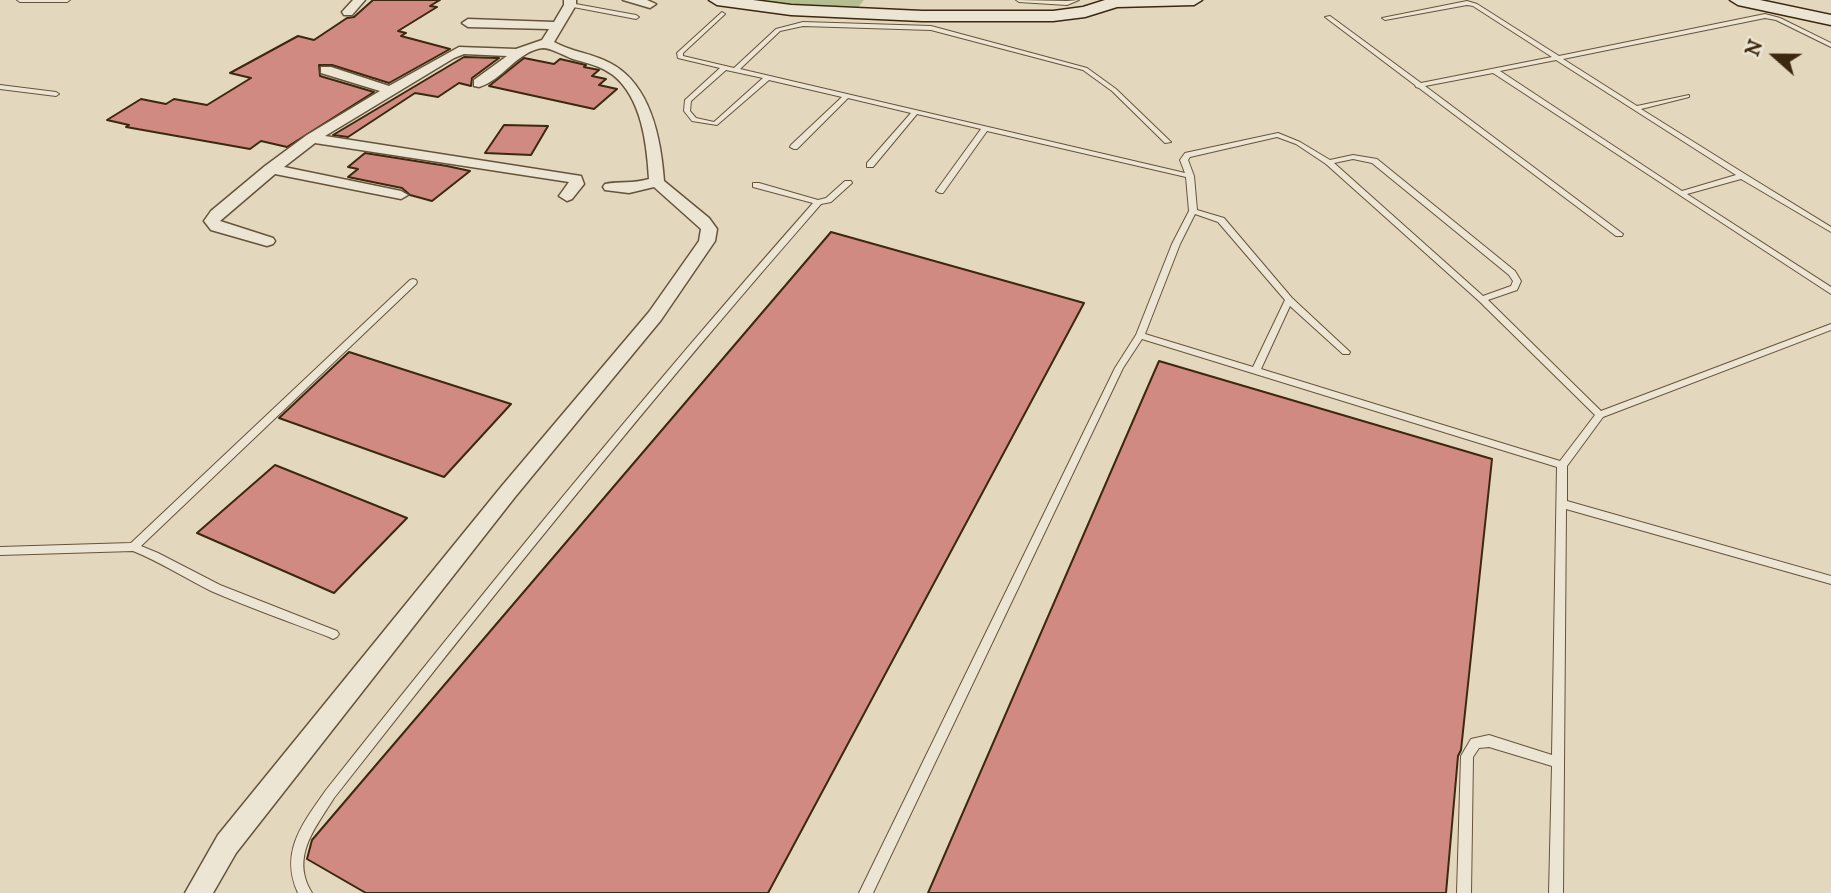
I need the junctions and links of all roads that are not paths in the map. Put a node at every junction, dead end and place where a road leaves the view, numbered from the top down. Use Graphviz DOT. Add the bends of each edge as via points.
graph roads {
  1 [pos="20,0"];
  2 [pos="67,0"];
  3 [pos="359,0"];
  4 [pos="629,0"];
  5 [pos="1018,0"];
  6 [pos="1076,0"];
  7 [pos="1194,0"];
  8 [pos="1738,0"];
  9 [pos="570,2"];
  10 [pos="650,4"];
  11 [pos="720,7"];
  12 [pos="348,12"];
  13 [pos="636,17"];
  14 [pos="1328,17"];
  15 [pos="1385,18"];
  16 [pos="1831,20"];
  17 [pos="468,23"];
  18 [pos="558,26"];
  19 [pos="547,43"];
  20 [pos="1831,45"];
  21 [pos="519,53"];
  22 [pos="1557,59"];
  23 [pos="724,68"];
  24 [pos="326,70"];
  25 [pos="735,70"];
  26 [pos="1496,72"];
  27 [pos="767,78"];
  28 [pos="479,83"];
  29 [pos="1418,86"];
  30 [pos="0,87"];
  31 [pos="389,90"];
  32 [pos="56,94"];
  33 [pos="1687,96"];
  34 [pos="845,97"];
  35 [pos="1635,107"];
  36 [pos="914,113"];
  37 [pos="984,130"];
  38 [pos="312,138"];
  39 [pos="1167,142"];
  40 [pos="794,147"];
  41 [pos="1328,162"];
  42 [pos="870,165"];
  43 [pos="270,169"];
  44 [pos="1190,176"];
  45 [pos="1742,176"];
  46 [pos="657,182"];
  47 [pos="848,183"];
  48 [pos="756,185"];
  49 [pos="610,187"];
  50 [pos="940,191"];
  51 [pos="1682,193"];
  52 [pos="401,195"];
  53 [pos="567,196"];
  54 [pos="818,202"];
  55 [pos="1193,211"];
  56 [pos="1831,230"];
  57 [pos="1619,234"];
  58 [pos="267,241"];
  59 [pos="413,282"];
  60 [pos="1828,286"];
  61 [pos="1482,299"];
  62 [pos="1289,300"];
  63 [pos="1831,327"];
  64 [pos="1140,335"];
  65 [pos="1346,352"];
  66 [pos="1256,370"];
  67 [pos="1600,415"];
  68 [pos="1562,466"];
  69 [pos="1561,503"];
  70 [pos="132,547"];
  71 [pos="0,551"];
  72 [pos="1831,580"];
  73 [pos="333,634"];
  74 [pos="1556,762"];
  75 [pos="198,893"];
  76 [pos="305,893"];
  77 [pos="866,893"];
  78 [pos="1464,893"];
  79 [pos="1556,893"];
  1 -- 2 [label="lane"];
  3 -- 12 [label="street"];
  4 -- 10 [label="street"];
  5 -- 6 [label="lane"];
  7 -- 11 [label="street" via="1115,2 1064,16 922,16"];
  8 -- 16 [label="street"];
  9 -- 13 [label="lane"];
  9 -- 18 [label="street"];
  11 -- 23 [label="lane" via="680,57"];
  14 -- 29 [label="lane"];
  15 -- 22 [label="lane" via="1471,3"];
  17 -- 18 [label="street"];
  18 -- 19 [label="street"];
  19 -- 21 [label="street"];
  19 -- 46 [label="street" via="608,65 636,90"];
  20 -- 22 [label="lane" via="1765,16"];
  21 -- 28 [label="street"];
  21 -- 31 [label="street" via="460,50"];
  22 -- 26 [label="lane"];
  22 -- 35 [label="lane"];
  23 -- 25 [label="lane"];
  23 -- 27 [label="lane" via="688,100 687,111 694,120 715,124"];
  24 -- 31 [label="street"];
  25 -- 27 [label="lane"];
  25 -- 39 [label="lane" via="786,27 931,29 1085,69 1107,83"];
  26 -- 29 [label="lane"];
  26 -- 51 [label="lane"];
  27 -- 34 [label="lane"];
  29 -- 57 [label="lane"];
  30 -- 32 [label="lane"];
  31 -- 38 [label="street"];
  33 -- 35 [label="lane"];
  34 -- 36 [label="lane"];
  34 -- 40 [label="lane"];
  35 -- 45 [label="lane"];
  36 -- 37 [label="lane"];
  36 -- 42 [label="lane"];
  37 -- 44 [label="lane"];
  37 -- 50 [label="lane"];
  38 -- 43 [label="street"];
  38 -- 53 [label="street" via="576,179"];
  41 -- 44 [label="lane" via="1278,135 1188,155 1184,160"];
  41 -- 61 [label="lane"];
  41 -- 61 [label="lane" via="1353,157 1374,161 1517,281 1514,288"];
  43 -- 52 [label="street"];
  43 -- 58 [label="street" via="212,221 216,228"];
  44 -- 55 [label="lane"];
  45 -- 51 [label="lane"];
  45 -- 56 [label="lane"];
  46 -- 49 [label="street" via="629,189"];
  46 -- 75 [label="street" via="705,221 709,229 699,254 654,316 227,844"];
  47 -- 54 [label="lane"];
  48 -- 54 [label="lane"];
  51 -- 60 [label="lane"];
  54 -- 76 [label="lane" via="698,337 330,794 295,860"];
  55 -- 62 [label="lane" via="1221,220"];
  55 -- 64 [label="lane"];
  59 -- 70 [label="lane"];
  61 -- 67 [label="lane"];
  62 -- 65 [label="lane"];
  62 -- 66 [label="lane"];
  63 -- 67 [label="lane"];
  64 -- 66 [label="lane"];
  64 -- 77 [label="lane" via="1119,368"];
  66 -- 68 [label="lane"];
  67 -- 68 [label="lane"];
  68 -- 69 [label="lane"];
  69 -- 72 [label="lane"];
  69 -- 74 [label="lane"];
  70 -- 71 [label="lane"];
  70 -- 73 [label="lane" via="160,556 250,603"];
  74 -- 78 [label="lane" via="1489,741 1475,743 1467,757"];
  74 -- 79 [label="lane"];
}
